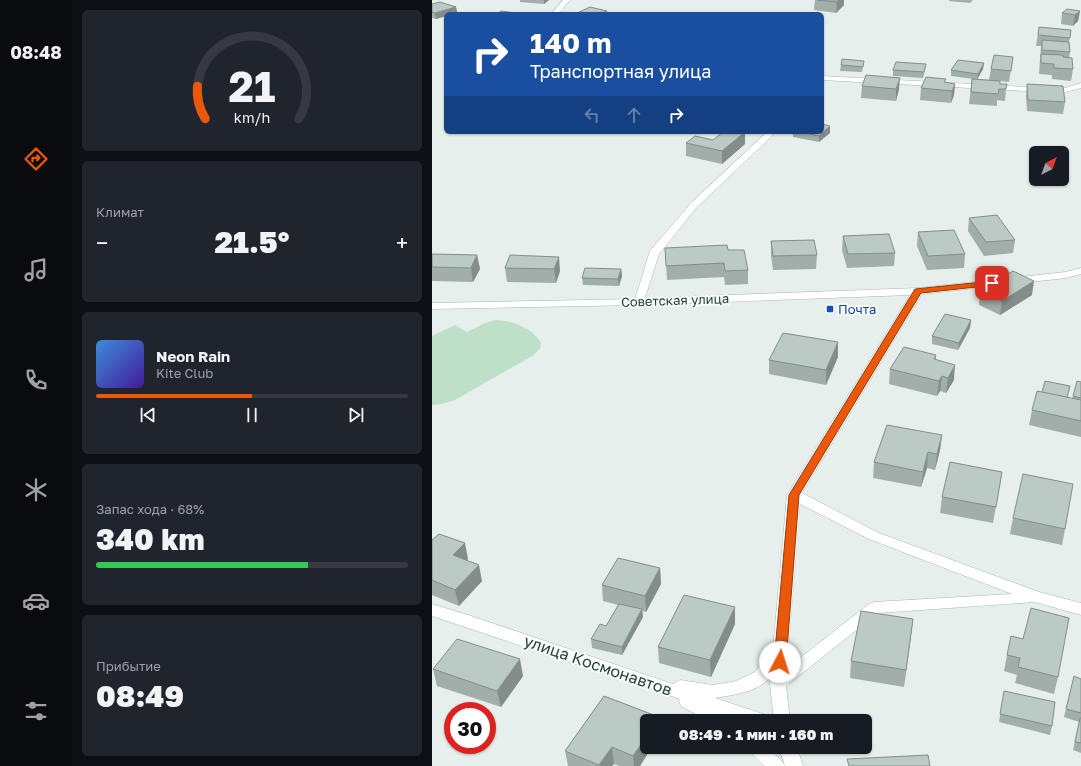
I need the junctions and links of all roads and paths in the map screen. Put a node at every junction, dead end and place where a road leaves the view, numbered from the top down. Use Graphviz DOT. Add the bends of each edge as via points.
graph roads {
  1 [pos="567,0"];
  2 [pos="556,12"];
  3 [pos="824,78"];
  4 [pos="1081,85"];
  5 [pos="770,134"];
  6 [pos="1081,271"];
  7 [pos="918,291"];
  8 [pos="639,302"];
  9 [pos="432,306"];
  10 [pos="794,495"];
  11 [pos="1036,598"];
  12 [pos="1081,609"];
  13 [pos="432,610"];
  14 [pos="781,651"];
  15 [pos="649,682"];
  16 [pos="778,684"];
  17 [pos="710,714"];
  18 [pos="743,714"];
  19 [pos="781,714"];
  20 [pos="763,754"];
  21 [pos="790,754"];
  22 [pos="776,766"];
  23 [pos="794,766"];
  1 -- 2 [label="street"];
  3 -- 4 [label="street" via="1062,92"];
  5 -- 8 [label="street" via="694,205 654,253"];
  6 -- 7 [label="street, Советская улица" via="1066,275"];
  7 -- 8 [label="street, Советская улица"];
  7 -- 10 [label="street"];
  8 -- 9 [label="street, Советская улица"];
  10 -- 11 [label="street" via="874,536"];
  10 -- 14 [label="street"];
  11 -- 12 [label="street"];
  11 -- 16 [label="street" via="874,608"];
  13 -- 15 [label="street, улица Космонавтов"];
  14 -- 15 [label="street" via="761,677 739,687 713,692"];
  14 -- 16 [label="street"];
  15 -- 17 [label="street"];
  15 -- 18 [label="street, улица Космонавтов"];
  16 -- 19 [label="street"];
  20 -- 22 [label="street"];
  21 -- 23 [label="street"];
}
